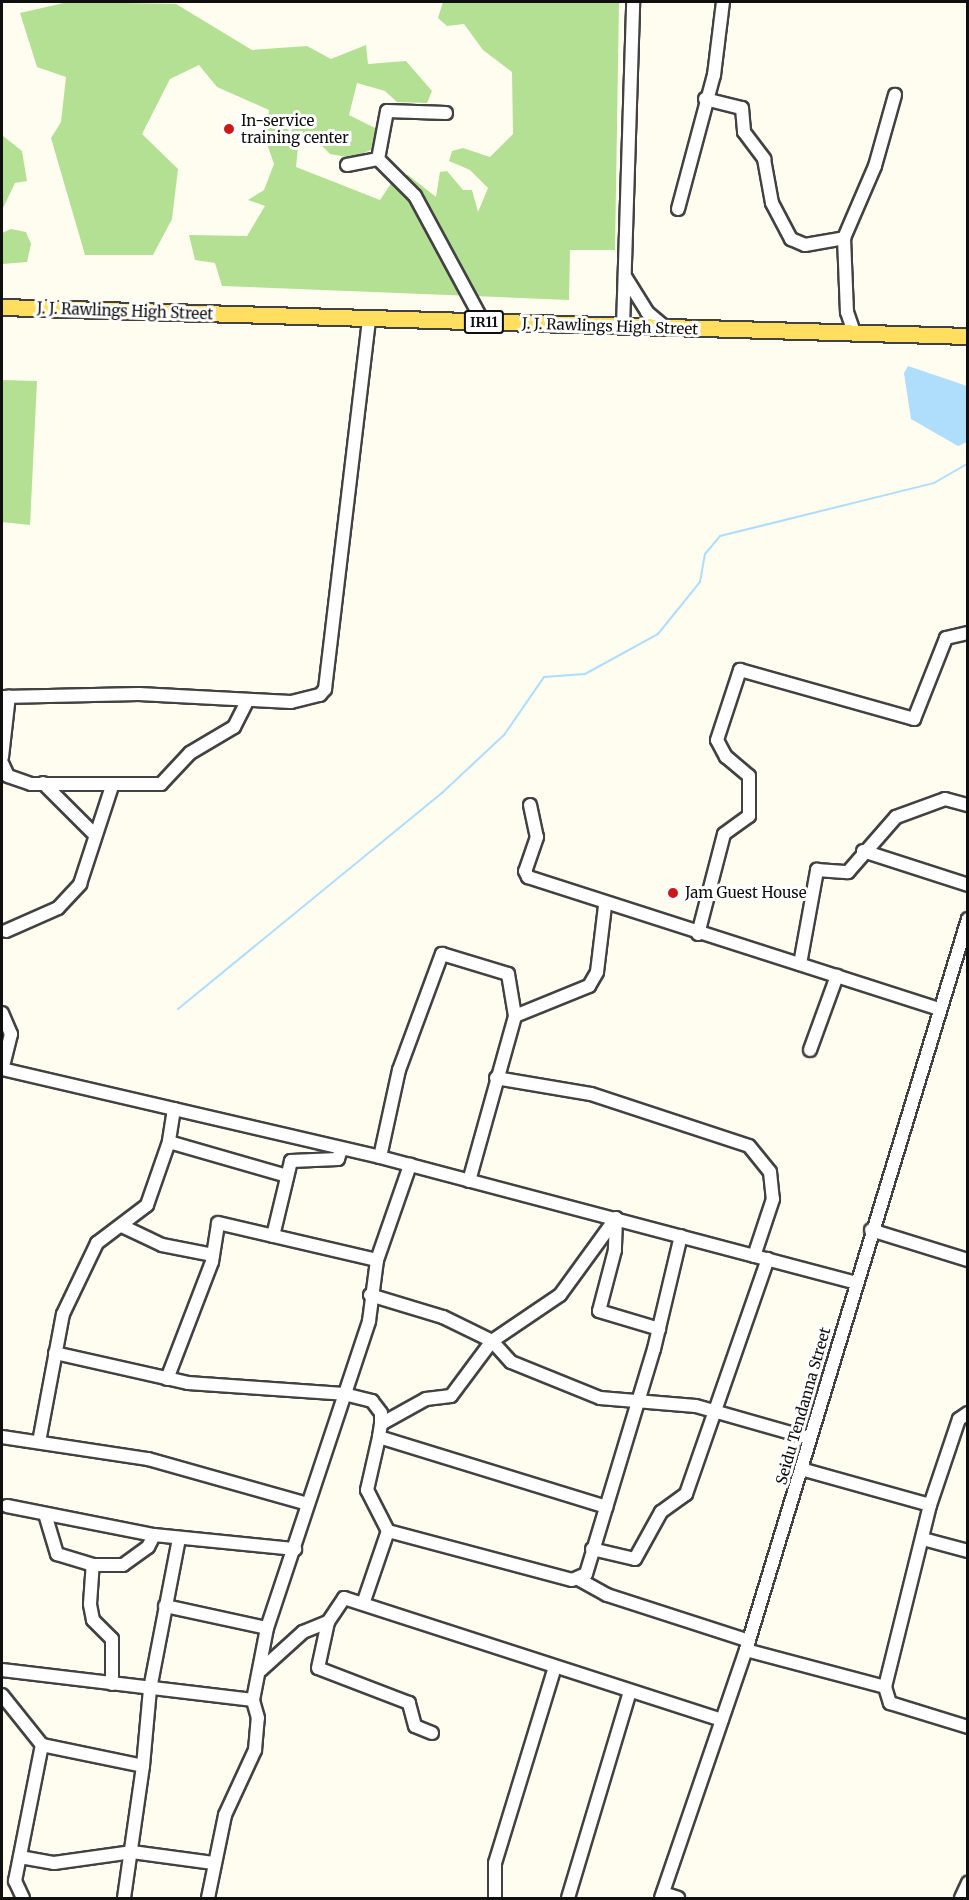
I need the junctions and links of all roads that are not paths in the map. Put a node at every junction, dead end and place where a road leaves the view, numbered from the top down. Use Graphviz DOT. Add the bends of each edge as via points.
graph roads {
  1 [pos="633,2"];
  2 [pos="723,2"];
  3 [pos="895,95"];
  4 [pos="705,99"];
  5 [pos="446,113"];
  6 [pos="378,159"];
  7 [pos="347,165"];
  8 [pos="678,209"];
  9 [pos="844,238"];
  10 [pos="626,278"];
  11 [pos="2,307"];
  12 [pos="369,319"];
  13 [pos="483,322"];
  14 [pos="623,327"];
  15 [pos="666,328"];
  16 [pos="855,335"];
  17 [pos="968,336"];
  18 [pos="968,633"];
  19 [pos="5,696"];
  20 [pos="248,700"];
  21 [pos="2,757"];
  22 [pos="2,763"];
  23 [pos="42,782"];
  24 [pos="112,786"];
  25 [pos="530,805"];
  26 [pos="968,805"];
  27 [pos="95,835"];
  28 [pos="863,851"];
  29 [pos="968,885"];
  30 [pos="605,906"];
  31 [pos="968,919"];
  32 [pos="6,931"];
  33 [pos="698,933"];
  34 [pos="800,964"];
  35 [pos="837,976"];
  36 [pos="940,1009"];
  37 [pos="2,1013"];
  38 [pos="515,1016"];
  39 [pos="810,1050"];
  40 [pos="2,1069"];
  41 [pos="496,1078"];
  42 [pos="174,1109"];
  43 [pos="169,1142"];
  44 [pos="341,1150"];
  45 [pos="380,1157"];
  46 [pos="411,1166"];
  47 [pos="287,1176"];
  48 [pos="469,1181"];
  49 [pos="616,1218"];
  50 [pos="122,1226"];
  51 [pos="871,1230"];
  52 [pos="273,1236"];
  53 [pos="681,1236"];
  54 [pos="213,1255"];
  55 [pos="754,1256"];
  56 [pos="768,1259"];
  57 [pos="377,1260"];
  58 [pos="968,1260"];
  59 [pos="854,1282"];
  60 [pos="370,1295"];
  61 [pos="659,1329"];
  62 [pos="492,1341"];
  63 [pos="55,1353"];
  64 [pos="167,1379"];
  65 [pos="344,1394"];
  66 [pos="638,1399"];
  67 [pos="713,1410"];
  68 [pos="968,1413"];
  69 [pos="380,1430"];
  70 [pos="2,1437"];
  71 [pos="808,1438"];
  72 [pos="39,1442"];
  73 [pos="801,1469"];
  74 [pos="308,1504"];
  75 [pos="930,1505"];
  76 [pos="7,1506"];
  77 [pos="606,1507"];
  78 [pos="45,1514"];
  79 [pos="388,1531"];
  80 [pos="154,1535"];
  81 [pos="179,1538"];
  82 [pos="923,1539"];
  83 [pos="295,1549"];
  84 [pos="592,1549"];
  85 [pos="968,1551"];
  86 [pos="93,1565"];
  87 [pos="580,1580"];
  88 [pos="364,1601"];
  89 [pos="165,1606"];
  90 [pos="327,1622"];
  91 [pos="267,1628"];
  92 [pos="747,1645"];
  93 [pos="555,1667"];
  94 [pos="2,1670"];
  95 [pos="261,1670"];
  96 [pos="112,1684"];
  97 [pos="885,1687"];
  98 [pos="150,1689"];
  99 [pos="630,1691"];
  100 [pos="2,1695"];
  101 [pos="253,1700"];
  102 [pos="722,1720"];
  103 [pos="968,1727"];
  104 [pos="432,1733"];
  105 [pos="42,1745"];
  106 [pos="143,1766"];
  107 [pos="132,1852"];
  108 [pos="20,1857"];
  109 [pos="213,1863"];
  110 [pos="968,1882"];
  111 [pos="662,1896"];
  112 [pos="23,1899"];
  113 [pos="124,1899"];
  114 [pos="208,1899"];
  115 [pos="495,1899"];
  116 [pos="568,1899"];
  117 [pos="678,1899"];
  118 [pos="962,1899"];
  1 -- 10 [label="street"];
  2 -- 4 [label="street"];
  3 -- 9 [label="street" via="874,166"];
  4 -- 8 [label="street"];
  4 -- 9 [label="street" via="742,108 744,132 764,159 772,203 790,239 805,245"];
  5 -- 6 [label="street" via="387,111"];
  6 -- 7 [label="street"];
  6 -- 13 [label="street" via="415,196"];
  9 -- 16 [label="street" via="847,312"];
  10 -- 14 [label="street"];
  10 -- 15 [label="street" via="647,312"];
  11 -- 12 [label="main road, J. J. Rawlings High Street / IR11"];
  12 -- 13 [label="main road, J. J. Rawlings High Street / IR11"];
  12 -- 20 [label="street" via="325,689 291,702"];
  13 -- 14 [label="main road, J. J. Rawlings High Street / IR11"];
  14 -- 15 [label="main road, J. J. Rawlings High Street / IR11"];
  15 -- 16 [label="main road, J. J. Rawlings High Street / IR11"];
  16 -- 17 [label="main road, J. J. Rawlings High Street / IR11"];
  18 -- 33 [label="street" via="946,638 914,719 740,670 717,740 726,757 748,776 749,816 724,834"];
  19 -- 20 [label="street" via="139,694"];
  19 -- 21 [label="street"];
  20 -- 24 [label="street" via="234,727 190,753 167,780"];
  22 -- 23 [label="street" via="8,776"];
  23 -- 24 [label="street"];
  23 -- 27 [label="street"];
  24 -- 27 [label="street"];
  25 -- 30 [label="street" via="537,837 525,871 528,878"];
  26 -- 28 [label="street" via="945,800 896,817"];
  27 -- 32 [label="street" via="80,884 64,903"];
  28 -- 29 [label="street"];
  28 -- 34 [label="street" via="848,872 817,870"];
  30 -- 33 [label="street"];
  30 -- 38 [label="street" via="595,951 597,972 589,986"];
  31 -- 36 [label="street, Seidu Tendanna Street"];
  33 -- 34 [label="street"];
  34 -- 35 [label="street"];
  35 -- 36 [label="street"];
  35 -- 39 [label="street"];
  36 -- 51 [label="street, Seidu Tendanna Street"];
  37 -- 40 [label="street" via="11,1034"];
  38 -- 41 [label="street"];
  38 -- 45 [label="street" via="508,974 442,954 399,1070"];
  40 -- 42 [label="street"];
  41 -- 48 [label="street"];
  41 -- 55 [label="street" via="591,1094 749,1146 770,1172 773,1199"];
  42 -- 43 [label="street"];
  42 -- 44 [label="street"];
  43 -- 47 [label="street"];
  43 -- 50 [label="street" via="147,1205"];
  44 -- 45 [label="street"];
  44 -- 47 [label="street" via="338,1159 291,1161"];
  45 -- 46 [label="street"];
  46 -- 48 [label="street"];
  46 -- 57 [label="street"];
  47 -- 52 [label="street"];
  48 -- 49 [label="street"];
  49 -- 53 [label="street"];
  49 -- 61 [label="street" via="615,1250 599,1311"];
  49 -- 62 [label="street" via="560,1295"];
  50 -- 54 [label="street" via="162,1245"];
  50 -- 63 [label="street" via="97,1243 63,1314"];
  51 -- 58 [label="street"];
  51 -- 59 [label="street, Seidu Tendanna Street"];
  52 -- 54 [label="street" via="218,1222"];
  52 -- 57 [label="street"];
  53 -- 55 [label="street"];
  53 -- 61 [label="street"];
  54 -- 64 [label="street"];
  55 -- 56 [label="street"];
  56 -- 59 [label="street"];
  56 -- 67 [label="street"];
  57 -- 60 [label="street"];
  59 -- 71 [label="street, Seidu Tendanna Street"];
  60 -- 62 [label="street" via="443,1317"];
  60 -- 65 [label="street" via="369,1321"];
  61 -- 66 [label="street"];
  62 -- 66 [label="street" via="510,1362 571,1387 600,1398"];
  62 -- 69 [label="street" via="451,1396 426,1400"];
  63 -- 64 [label="street"];
  63 -- 72 [label="street"];
  64 -- 65 [label="street"];
  65 -- 69 [label="street" via="372,1401 381,1413"];
  65 -- 74 [label="street"];
  66 -- 67 [label="street"];
  66 -- 77 [label="street"];
  67 -- 71 [label="street"];
  67 -- 84 [label="street" via="686,1494 661,1512 635,1559"];
  68 -- 75 [label="street" via="959,1419"];
  69 -- 77 [label="street"];
  69 -- 79 [label="street" via="367,1490"];
  70 -- 72 [label="street"];
  71 -- 73 [label="street, Seidu Tendanna Street"];
  72 -- 74 [label="street" via="148,1459"];
  73 -- 75 [label="street"];
  73 -- 92 [label="street, Seidu Tendanna Street"];
  74 -- 83 [label="street"];
  75 -- 82 [label="street"];
  76 -- 78 [label="street"];
  77 -- 84 [label="street"];
  78 -- 80 [label="street"];
  78 -- 86 [label="street" via="57,1554"];
  79 -- 87 [label="street"];
  79 -- 88 [label="street"];
  80 -- 81 [label="street"];
  80 -- 86 [label="street" via="148,1547 123,1565"];
  81 -- 83 [label="street"];
  81 -- 89 [label="street"];
  82 -- 85 [label="street"];
  82 -- 97 [label="street"];
  83 -- 91 [label="street"];
  84 -- 87 [label="street" via="591,1566"];
  86 -- 96 [label="street" via="90,1604 93,1620 112,1639"];
  87 -- 92 [label="street" via="607,1595"];
  88 -- 90 [label="street" via="344,1598"];
  88 -- 93 [label="street"];
  89 -- 91 [label="street"];
  89 -- 98 [label="street"];
  90 -- 95 [label="street" via="303,1632"];
  90 -- 104 [label="street" via="318,1668 409,1703 415,1726"];
  91 -- 95 [label="street"];
  92 -- 97 [label="street"];
  92 -- 102 [label="street, Seidu Tendanna Street"];
  93 -- 99 [label="street"];
  93 -- 115 [label="street" via="495,1863"];
  94 -- 96 [label="street"];
  95 -- 101 [label="street"];
  96 -- 98 [label="street"];
  97 -- 103 [label="street" via="890,1703"];
  98 -- 101 [label="street"];
  98 -- 106 [label="street"];
  99 -- 102 [label="street"];
  99 -- 116 [label="street"];
  100 -- 105 [label="street"];
  101 -- 109 [label="street" via="258,1718 255,1750 225,1815"];
  102 -- 111 [label="street, Seidu Tendanna Street"];
  105 -- 106 [label="street"];
  105 -- 108 [label="street"];
  106 -- 107 [label="street"];
  107 -- 108 [label="street" via="54,1863"];
  107 -- 109 [label="street"];
  107 -- 113 [label="street"];
  108 -- 112 [label="street" via="15,1881"];
  109 -- 114 [label="street"];
  110 -- 118 [label="street"];
  111 -- 117 [label="street"];
}
